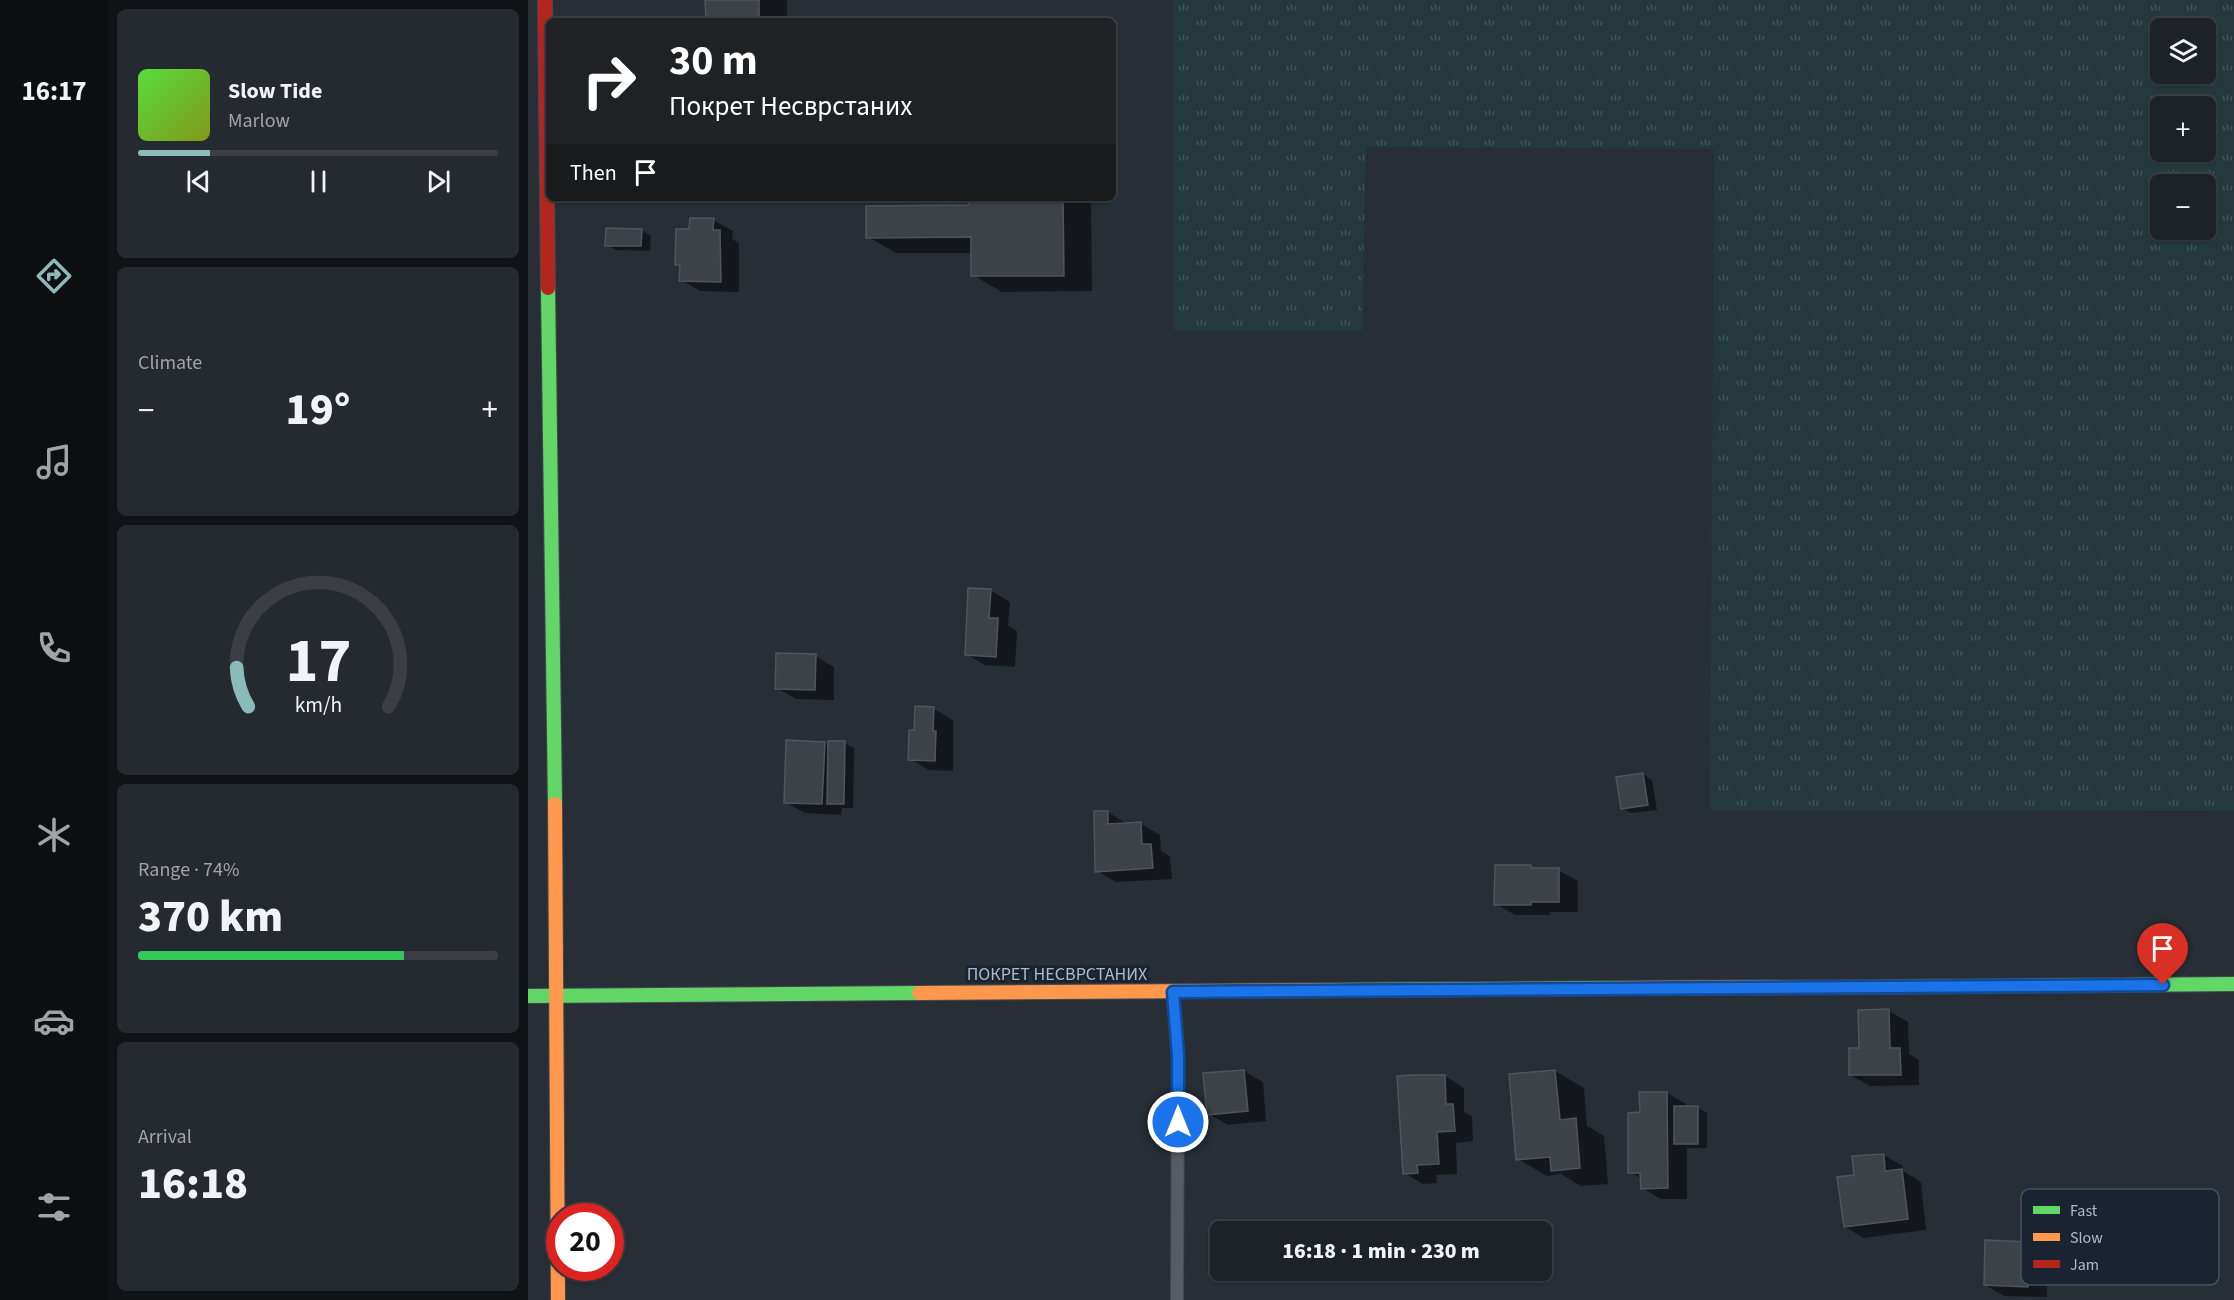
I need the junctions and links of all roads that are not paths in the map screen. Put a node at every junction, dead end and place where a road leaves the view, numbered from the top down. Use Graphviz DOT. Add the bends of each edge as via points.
graph roads {
  1 [pos="545,0"];
  2 [pos="546,83"];
  3 [pos="547,201"];
  4 [pos="2234,984"];
  5 [pos="1173,992"];
  6 [pos="528,996"];
  7 [pos="557,996"];
  8 [pos="558,1300"];
  9 [pos="1177,1300"];
  1 -- 2 [label="street"];
  3 -- 7 [label="street"];
  4 -- 5 [label="street, ПОКРЕТ НЕСВРСТАНИХ"];
  5 -- 7 [label="street, ПОКРЕТ НЕСВРСТАНИХ"];
  5 -- 9 [label="lane" via="1178,1055"];
  6 -- 7 [label="street, ПОКРЕТ НЕСВРСТАНИХ"];
  7 -- 8 [label="street"];
}
